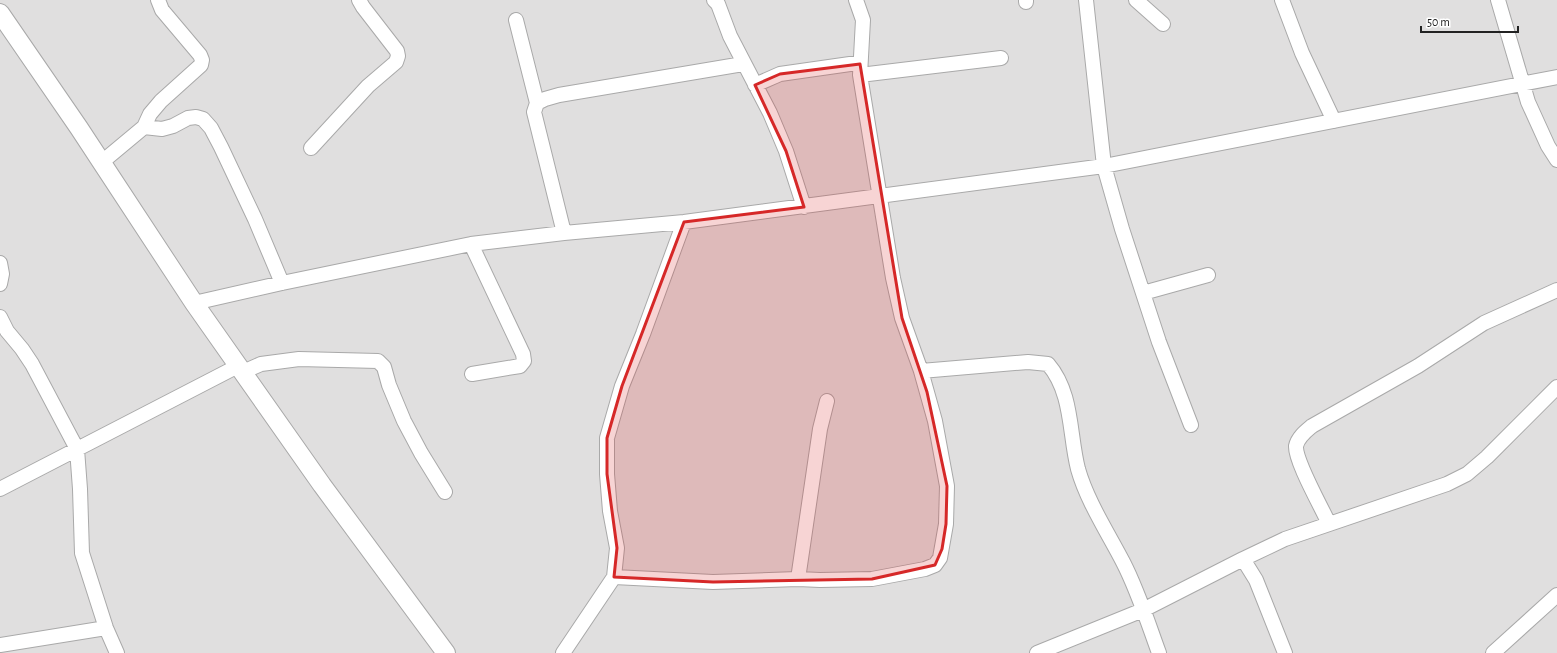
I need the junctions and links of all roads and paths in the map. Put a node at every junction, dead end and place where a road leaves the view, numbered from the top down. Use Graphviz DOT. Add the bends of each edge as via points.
graph roads {
  1 [pos="158,0"];
  2 [pos="360,0"];
  3 [pos="714,0"];
  4 [pos="856,0"];
  5 [pos="1086,0"];
  6 [pos="1136,0"];
  7 [pos="1282,0"];
  8 [pos="1498,0"];
  9 [pos="2,20"];
  10 [pos="516,20"];
  11 [pos="1163,24"];
  12 [pos="1001,58"];
  13 [pos="743,64"];
  14 [pos="860,70"];
  15 [pos="1557,77"];
  16 [pos="1522,84"];
  17 [pos="755,85"];
  18 [pos="537,103"];
  19 [pos="1334,121"];
  20 [pos="144,127"];
  21 [pos="311,148"];
  22 [pos="1557,160"];
  23 [pos="102,162"];
  24 [pos="1104,166"];
  25 [pos="880,197"];
  26 [pos="804,207"];
  27 [pos="684,222"];
  28 [pos="564,233"];
  29 [pos="472,244"];
  30 [pos="0,263"];
  31 [pos="1208,275"];
  32 [pos="282,283"];
  33 [pos="0,284"];
  34 [pos="1557,290"];
  35 [pos="1144,292"];
  36 [pos="194,303"];
  37 [pos="0,317"];
  38 [pos="240,369"];
  39 [pos="921,371"];
  40 [pos="472,374"];
  41 [pos="1557,387"];
  42 [pos="827,401"];
  43 [pos="1191,425"];
  44 [pos="77,449"];
  45 [pos="0,489"];
  46 [pos="445,492"];
  47 [pos="1329,524"];
  48 [pos="1243,559"];
  49 [pos="614,577"];
  50 [pos="798,579"];
  51 [pos="1557,595"];
  52 [pos="1143,610"];
  53 [pos="106,628"];
  54 [pos="0,645"];
  55 [pos="1041,652"];
  56 [pos="117,653"];
  57 [pos="446,653"];
  58 [pos="563,653"];
  59 [pos="1159,653"];
  60 [pos="1285,653"];
  61 [pos="1493,653"];
  1 -- 20 [label="street" via="162,10 202,60 201,65 161,101 150,114"];
  2 -- 21 [label="street" via="398,56 396,62 368,86"];
  3 -- 13 [label="street"];
  4 -- 14 [label="street" via="863,20"];
  5 -- 24 [label="street"];
  6 -- 11 [label="street"];
  7 -- 19 [label="street" via="1302,53"];
  8 -- 16 [label="street"];
  9 -- 23 [label="street"];
  10 -- 18 [label="street"];
  12 -- 14 [label="street"];
  13 -- 17 [label="street"];
  13 -- 18 [label="street" via="559,95"];
  14 -- 17 [label="street" via="850,64 780,74"];
  14 -- 25 [label="street"];
  15 -- 16 [label="street"];
  16 -- 19 [label="street"];
  16 -- 22 [label="street" via="1536,122"];
  17 -- 26 [label="street" via="786,151"];
  18 -- 28 [label="street" via="534,112"];
  19 -- 24 [label="street"];
  20 -- 23 [label="street"];
  20 -- 32 [label="street" via="162,129 196,117 203,119 211,128"];
  23 -- 36 [label="street"];
  24 -- 25 [label="street"];
  24 -- 35 [label="street" via="1122,230"];
  25 -- 26 [label="street"];
  25 -- 39 [label="street" via="902,318"];
  26 -- 27 [label="street"];
  27 -- 28 [label="street"];
  27 -- 49 [label="street" via="622,386 608,438 610,511 617,548"];
  28 -- 29 [label="street"];
  29 -- 32 [label="street"];
  29 -- 40 [label="street" via="524,361 520,366"];
  30 -- 33 [label="street"];
  31 -- 35 [label="street"];
  32 -- 36 [label="street"];
  34 -- 47 [label="street" via="1484,323 1418,366 1302,434 1296,445 1298,458"];
  35 -- 43 [label="street" via="1159,342"];
  36 -- 38 [label="street"];
  37 -- 44 [label="street" via="6,331 32,364"];
  38 -- 44 [label="street"];
  38 -- 46 [label="street" via="299,359 378,361 384,367 404,421"];
  38 -- 57 [label="street"];
  39 -- 50 [label="street" via="935,421 947,486 946,524 940,558 935,565 925,569 872,578"];
  39 -- 52 [label="street" via="1028,362 1048,364 1062,385 1078,469 1124,564"];
  41 -- 47 [label="street" via="1467,474 1447,484"];
  42 -- 50 [label="street" via="820,429"];
  44 -- 45 [label="street"];
  44 -- 53 [label="street" via="82,553"];
  47 -- 48 [label="street" via="1286,539"];
  48 -- 52 [label="street"];
  48 -- 60 [label="street" via="1256,580"];
  49 -- 50 [label="street" via="713,582"];
  49 -- 58 [label="street"];
  51 -- 61 [label="street"];
  52 -- 55 [label="street"];
  52 -- 59 [label="street"];
  53 -- 54 [label="street"];
  53 -- 56 [label="street"];
}
